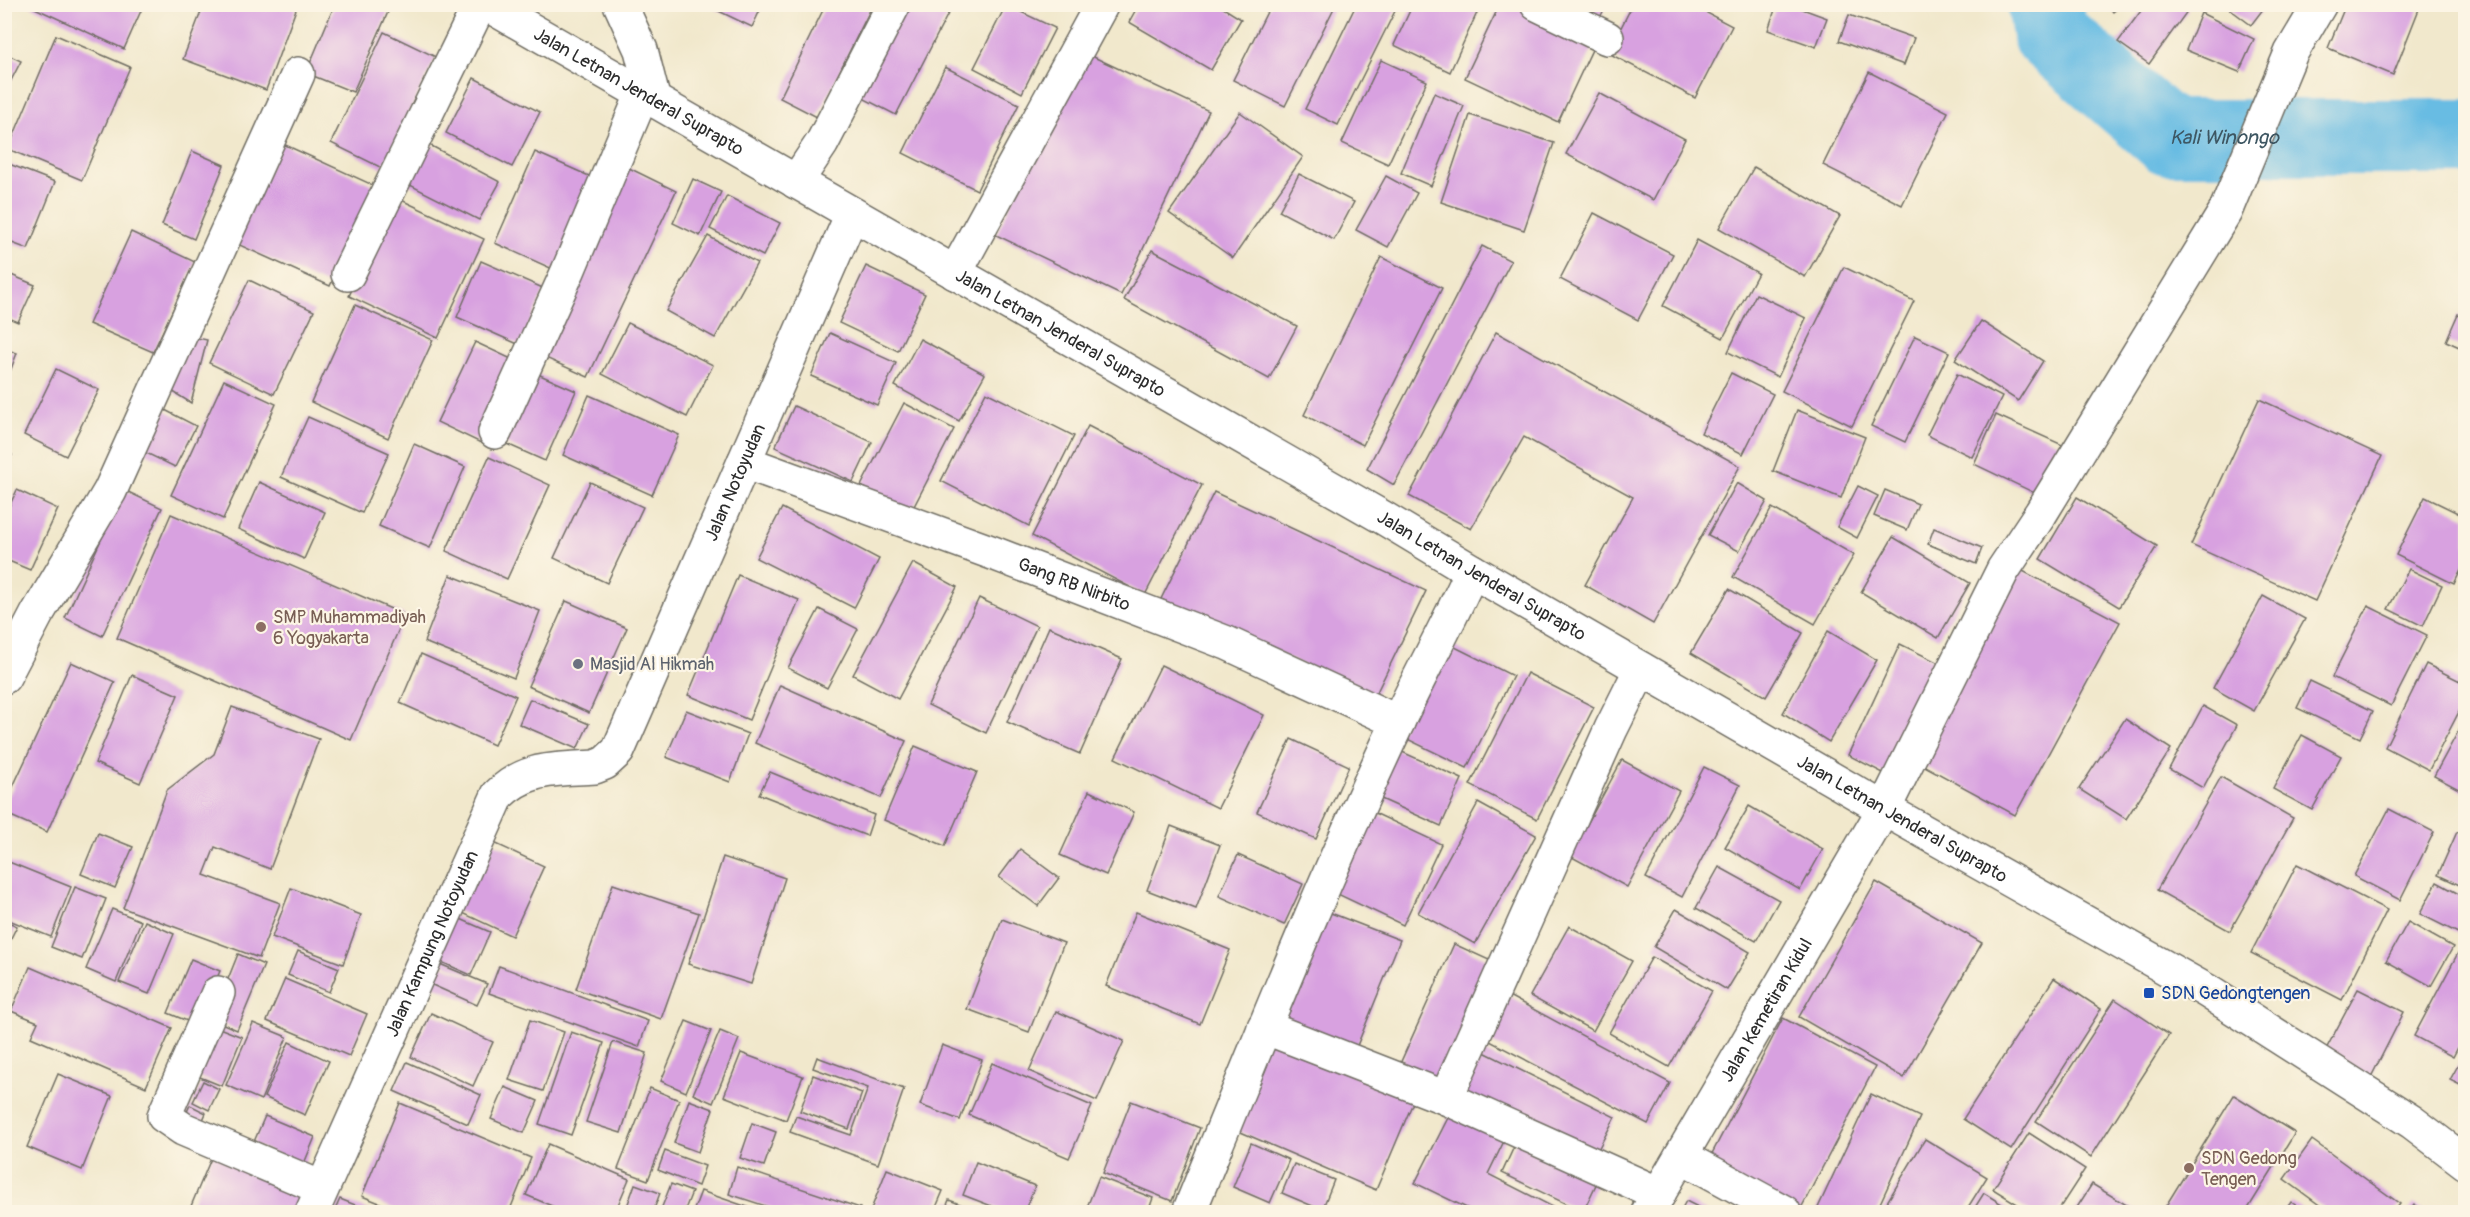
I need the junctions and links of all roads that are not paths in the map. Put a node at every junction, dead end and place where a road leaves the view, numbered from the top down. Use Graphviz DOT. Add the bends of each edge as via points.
graph roads {
  1 [pos="480,4"];
  2 [pos="486,4"];
  3 [pos="620,4"];
  4 [pos="894,4"];
  5 [pos="1102,4"];
  6 [pos="1537,4"];
  7 [pos="2320,4"];
  8 [pos="1606,38"];
  9 [pos="298,74"];
  10 [pos="648,98"];
  11 [pos="795,182"];
  12 [pos="852,214"];
  13 [pos="955,273"];
  14 [pos="348,274"];
  15 [pos="495,432"];
  16 [pos="744,462"];
  17 [pos="1472,571"];
  18 [pos="1641,669"];
  19 [pos="4,677"];
  20 [pos="1398,722"];
  21 [pos="618,751"];
  22 [pos="1884,809"];
  23 [pos="219,993"];
  24 [pos="1264,1028"];
  25 [pos="1446,1098"];
  26 [pos="1681,1156"];
  27 [pos="2466,1163"];
  28 [pos="317,1200"];
  29 [pos="1654,1203"];
  30 [pos="1189,1212"];
  31 [pos="1784,1212"];
  1 -- 14 [label="street"];
  2 -- 10 [label="street, Jalan Letnan Jenderal Suprapto"];
  3 -- 10 [label="street" via="641,50"];
  4 -- 11 [label="street" via="822,143"];
  5 -- 13 [label="street"];
  6 -- 8 [label="street"];
  7 -- 22 [label="street, Jalan Kemetiran Kidul" via="2291,53 2225,212 2003,570"];
  9 -- 19 [label="street" via="110,490"];
  10 -- 11 [label="street, Jalan Letnan Jenderal Suprapto"];
  10 -- 15 [label="street"];
  11 -- 12 [label="street, Jalan Letnan Jenderal Suprapto"];
  12 -- 13 [label="street, Jalan Letnan Jenderal Suprapto"];
  12 -- 16 [label="street, Jalan Notoyudan"];
  13 -- 17 [label="street, Jalan Letnan Jenderal Suprapto"];
  16 -- 20 [label="street, Gang RB Nirbito" via="1227,643"];
  16 -- 21 [label="street, Jalan Notoyudan"];
  17 -- 18 [label="street, Jalan Letnan Jenderal Suprapto"];
  17 -- 20 [label="street"];
  18 -- 22 [label="street, Jalan Letnan Jenderal Suprapto"];
  18 -- 25 [label="street"];
  20 -- 24 [label="street"];
  21 -- 28 [label="street, Jalan Kampung Notoyudan" via="595,767 530,773 498,795"];
  22 -- 26 [label="street, Jalan Kemetiran Kidul"];
  22 -- 27 [label="street, Jalan Letnan Jenderal Suprapto" via="2207,991 2412,1122"];
  23 -- 28 [label="street" via="164,1116"];
  24 -- 25 [label="street"];
  24 -- 30 [label="street"];
  25 -- 29 [label="street"];
  26 -- 29 [label="street, Jalan Kemetiran Kidul"];
  26 -- 31 [label="street"];
}
